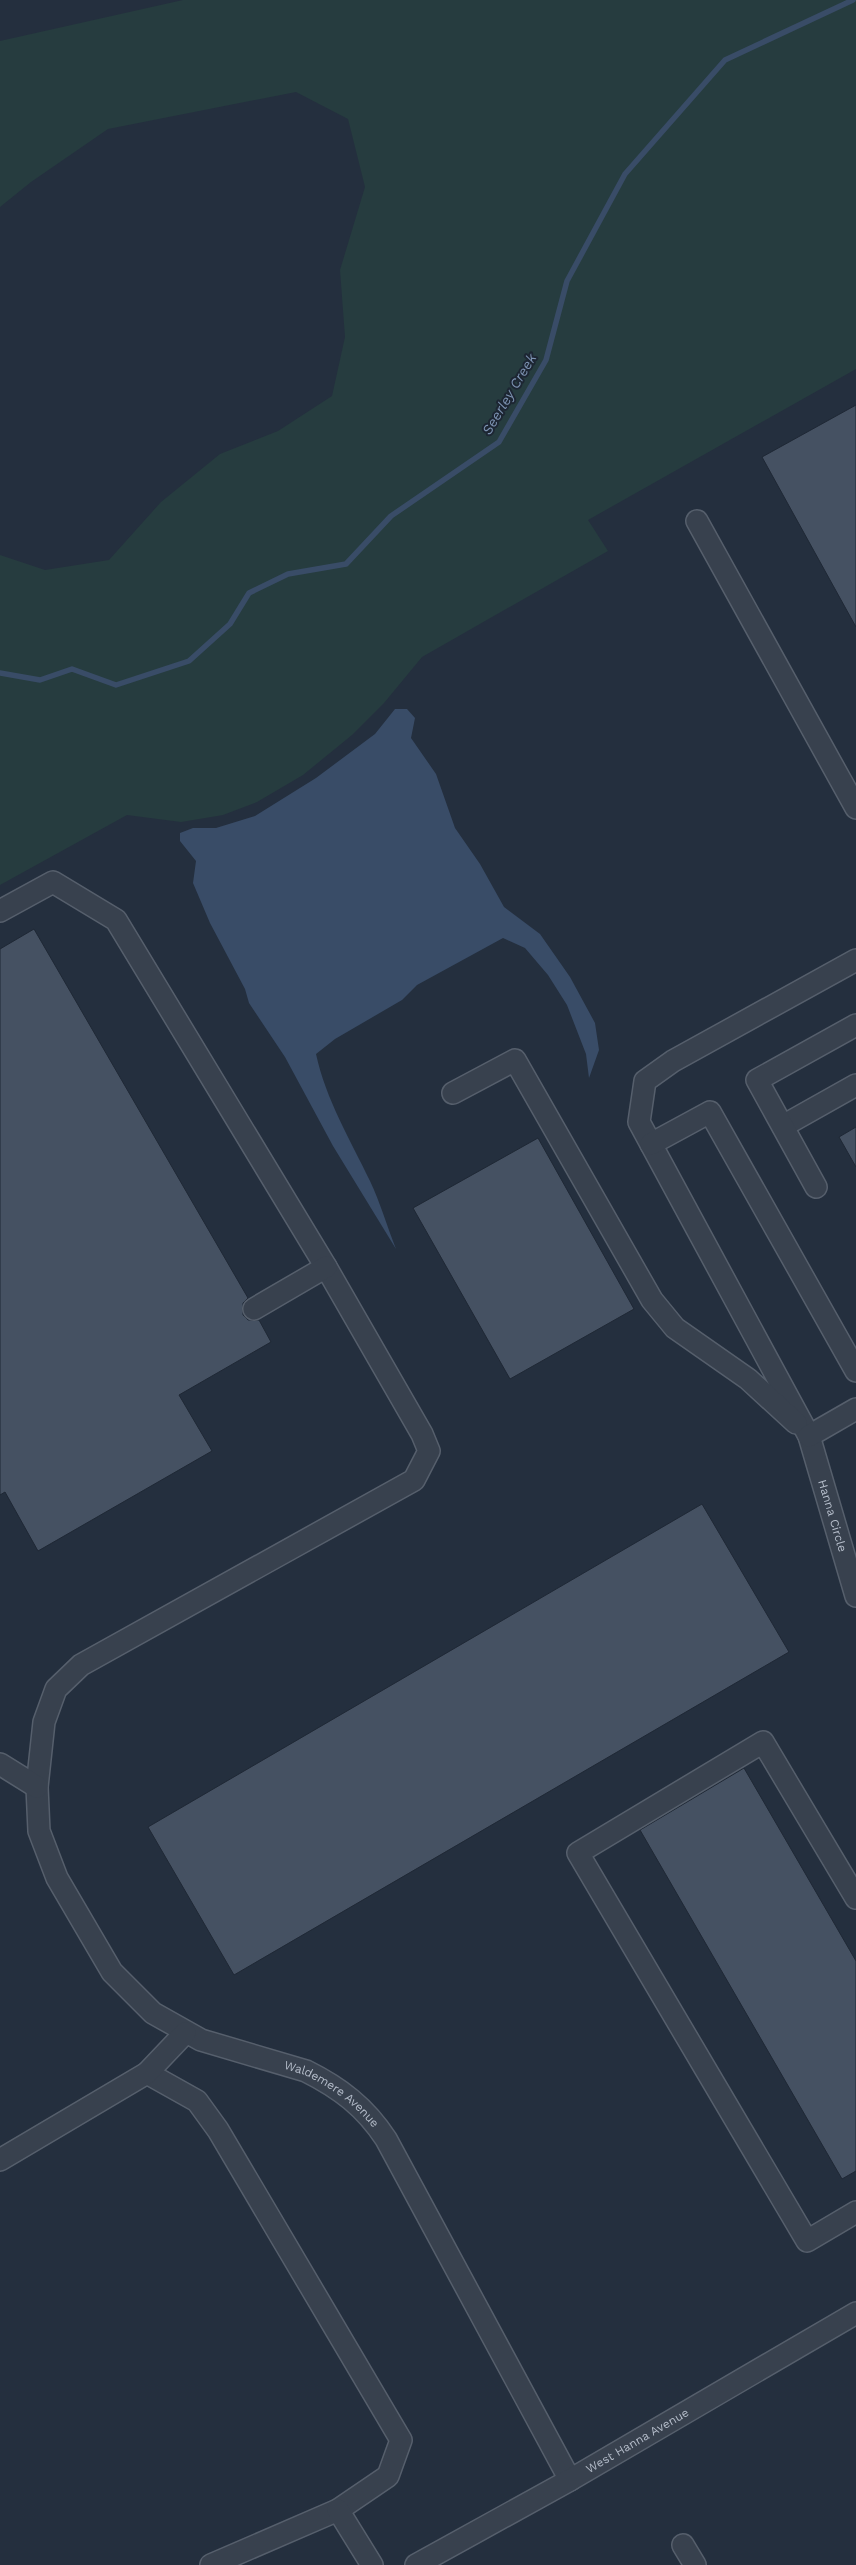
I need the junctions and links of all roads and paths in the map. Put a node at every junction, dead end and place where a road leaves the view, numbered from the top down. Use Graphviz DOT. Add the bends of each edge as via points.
graph roads {
  1 [pos="697,521"];
  2 [pos="856,808"];
  3 [pos="0,911"];
  4 [pos="856,960"];
  5 [pos="856,1025"];
  6 [pos="856,1085"];
  7 [pos="453,1094"];
  8 [pos="783,1126"];
  9 [pos="652,1144"];
  10 [pos="816,1187"];
  11 [pos="326,1267"];
  12 [pos="254,1309"];
  13 [pos="856,1371"];
  14 [pos="856,1409"];
  15 [pos="809,1436"];
  16 [pos="856,1596"];
  17 [pos="0,1764"];
  18 [pos="37,1787"];
  19 [pos="856,1898"];
  20 [pos="185,2033"];
  21 [pos="147,2074"];
  22 [pos="0,2160"];
  23 [pos="856,2212"];
  24 [pos="856,2313"];
  25 [pos="570,2480"];
  26 [pos="338,2510"];
  27 [pos="683,2545"];
  28 [pos="211,2565"];
  29 [pos="372,2565"];
  30 [pos="416,2565"];
  31 [pos="695,2565"];
  1 -- 2 [label="street"];
  3 -- 11 [label="street, Waldemere Avenue" via="53,882 116,920"];
  4 -- 9 [label="street, Hanna Circle" via="673,1061 645,1082 639,1122"];
  5 -- 8 [label="street" via="757,1080"];
  6 -- 8 [label="street"];
  7 -- 15 [label="street" via="515,1060 652,1300 675,1328 748,1379"];
  8 -- 10 [label="street"];
  9 -- 13 [label="street" via="710,1112"];
  9 -- 15 [label="street, Hanna Circle"];
  11 -- 12 [label="street"];
  11 -- 18 [label="street, Waldemere Avenue" via="422,1434 429,1451 414,1480 81,1665 56,1689 44,1722"];
  14 -- 15 [label="street"];
  15 -- 16 [label="street, Hanna Circle"];
  17 -- 18 [label="street"];
  18 -- 20 [label="street, Waldemere Avenue" via="39,1831 47,1856 95,1947 137,2000"];
  19 -- 23 [label="street" via="763,1742 578,1853 807,2241"];
  20 -- 21 [label="street"];
  20 -- 25 [label="street, Waldemere Avenue" via="306,2071 344,2092 369,2115 386,2139"];
  21 -- 22 [label="street"];
  21 -- 26 [label="street" via="197,2102 218,2130 401,2440 388,2476"];
  24 -- 25 [label="street, West Hanna Avenue"];
  25 -- 30 [label="street, West Hanna Avenue"];
  26 -- 28 [label="street"];
  26 -- 29 [label="street"];
  27 -- 31 [label="street"];
}
